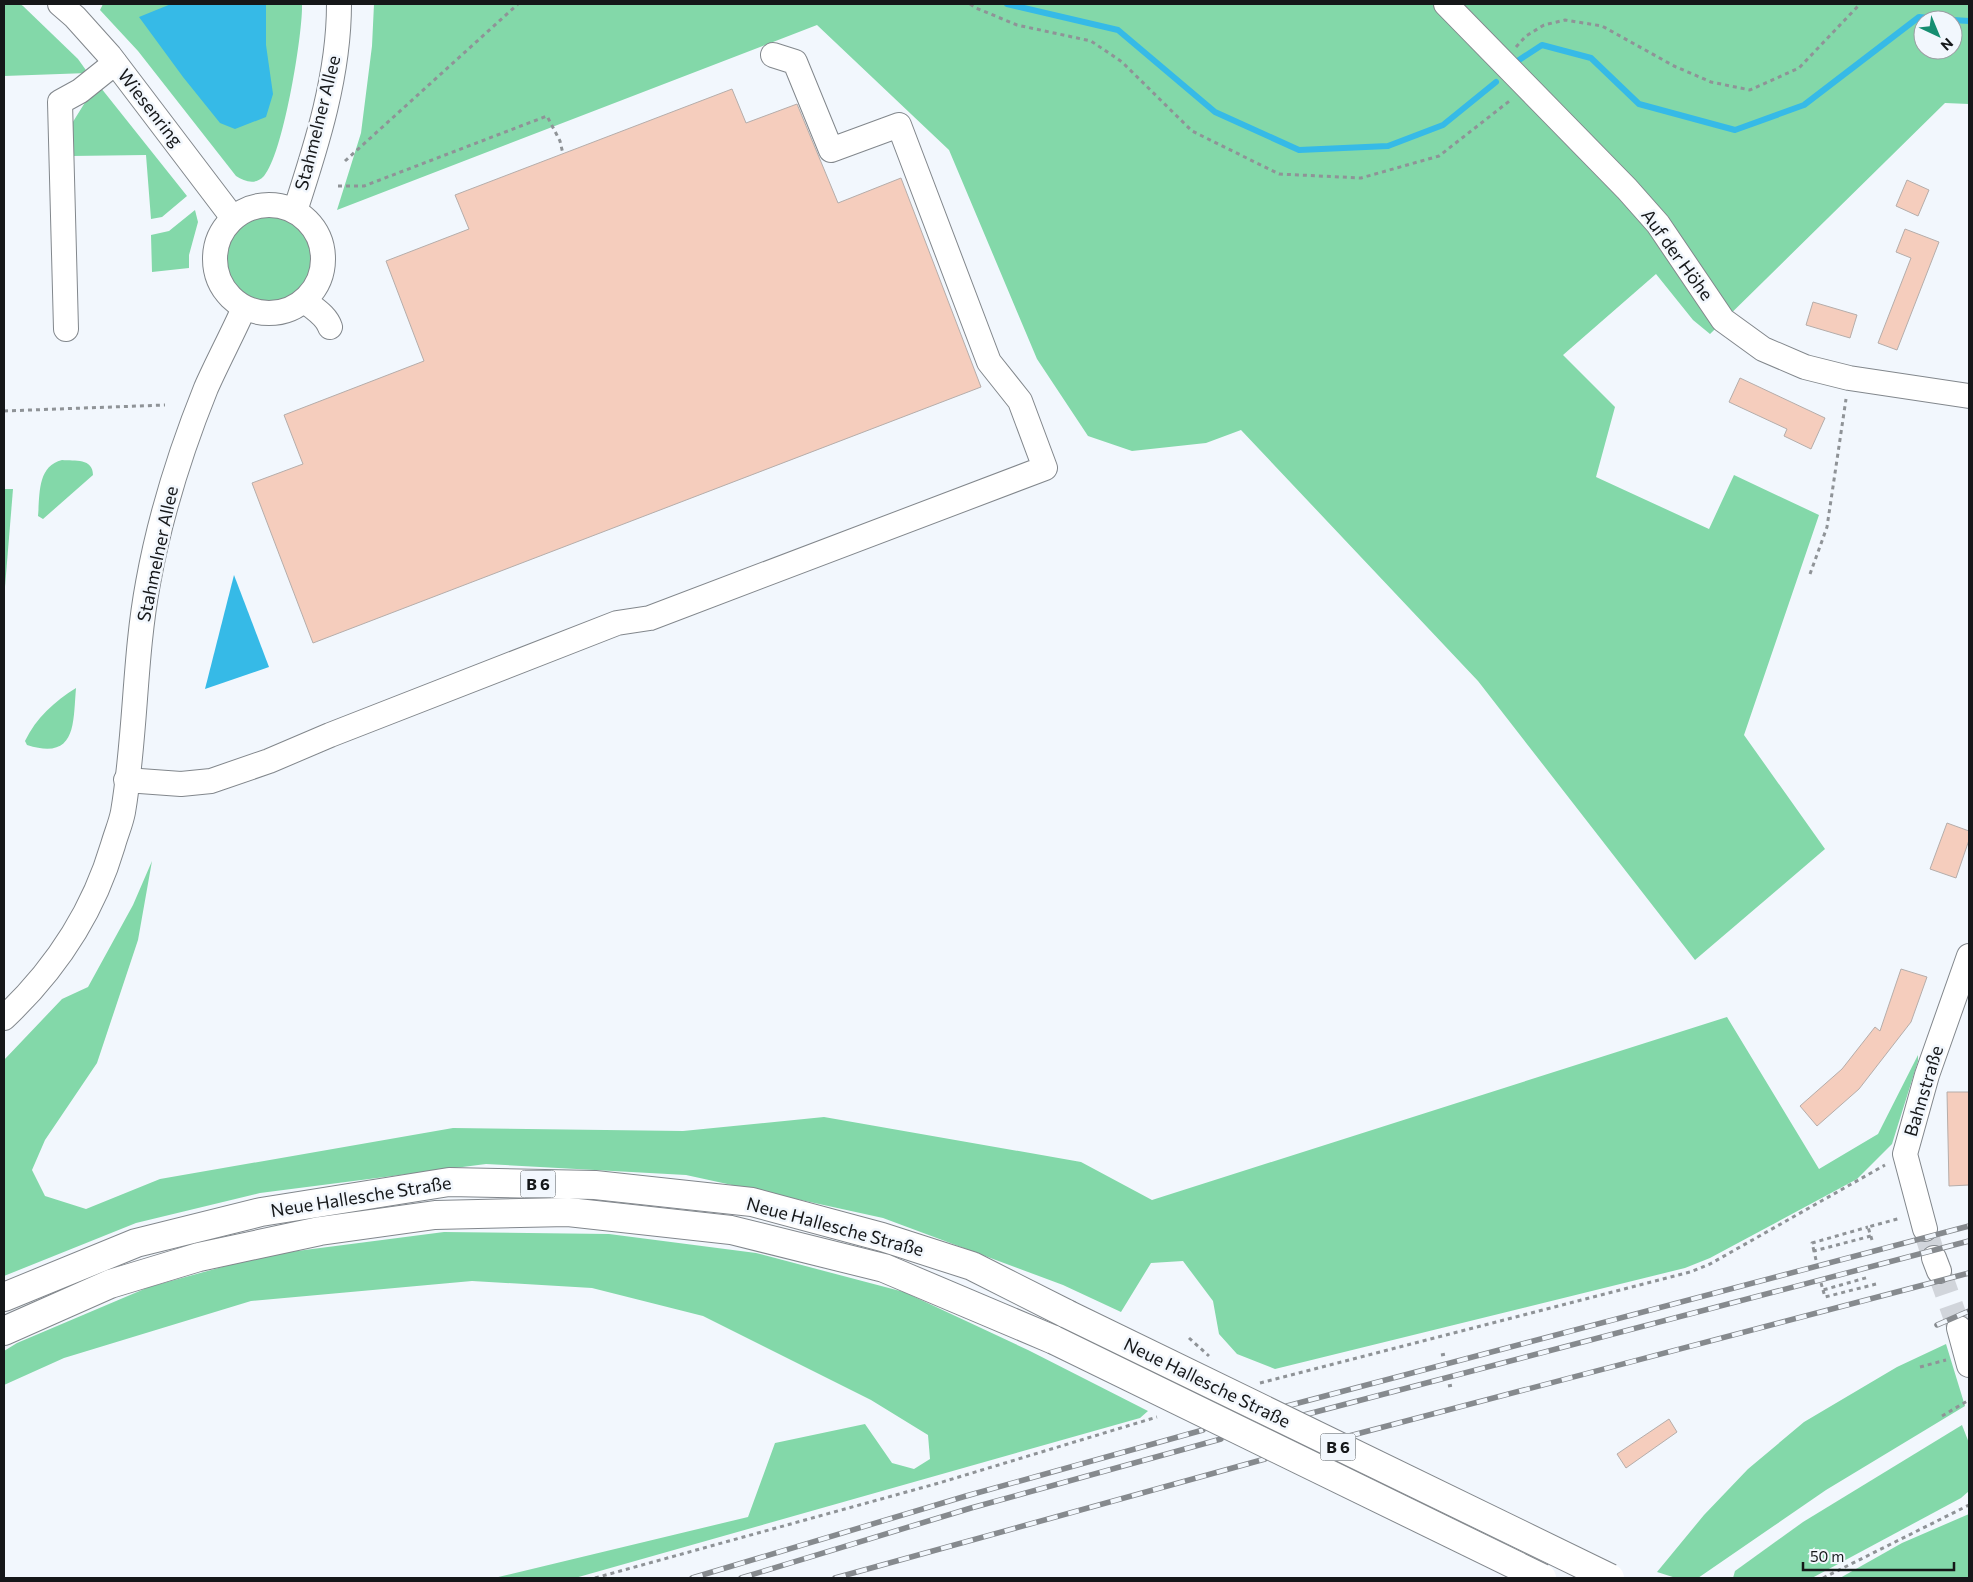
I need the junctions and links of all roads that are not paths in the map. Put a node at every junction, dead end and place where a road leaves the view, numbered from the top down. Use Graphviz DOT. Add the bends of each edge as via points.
graph roads {
  1 [pos="60,4"];
  2 [pos="339,4"];
  3 [pos="1446,4"];
  4 [pos="773,55"];
  5 [pos="115,63"];
  6 [pos="295,211"];
  7 [pos="233,218"];
  8 [pos="305,301"];
  9 [pos="244,308"];
  10 [pos="330,327"];
  11 [pos="66,329"];
  12 [pos="1969,396"];
  13 [pos="126,780"];
  14 [pos="1969,956"];
  15 [pos="4,1018"];
  16 [pos="1923,1221"];
  17 [pos="4,1297"];
  18 [pos="1958,1328"];
  19 [pos="4,1331"];
  20 [pos="1960,1362"];
  21 [pos="1542,1578"];
  22 [pos="1610,1578"];
  1 -- 5 [label="street, Wiesenring"];
  2 -- 6 [label="street, Stahmelner Allee" via="339,30 330,88"];
  3 -- 12 [label="street, Auf der Höhe" via="1658,224 1723,320 1763,349 1805,367 1849,378"];
  4 -- 13 [label="street" via="795,62 831,150 899,125 989,362 1020,402 1045,468 650,618 617,623 269,762 211,781 181,784"];
  5 -- 7 [label="street, Wiesenring"];
  5 -- 11 [label="street" via="80,91 60,102"];
  6 -- 7 [label="street, Stahmelner Allee" via="265,205 249,208"];
  6 -- 8 [label="street, Stahmelner Allee" via="306,219 320,239 324,260 318,283"];
  7 -- 9 [label="street, Stahmelner Allee" via="220,235 215,253 216,272 224,290"];
  8 -- 9 [label="street, Stahmelner Allee" via="276,314"];
  8 -- 10 [label="street" via="326,318"];
  9 -- 13 [label="street, Stahmelner Allee" via="207,387 182,452 162,521 145,602"];
  13 -- 15 [label="street, Stahmelner Allee" via="122,812 104,876 87,913 57,961"];
  14 -- 16 [label="street, Bahnstraße" via="1927,1075 1905,1154"];
  17 -- 22 [label="main road, Neue Hallesche Straße / B 6, bridge" via="136,1243 262,1212 449,1182 595,1185 752,1202 882,1237 972,1266"];
  18 -- 20 [label="street"];
  19 -- 21 [label="main road, Neue Hallesche Straße / B 6, bridge" via="110,1284 199,1257 320,1231 435,1215 568,1212 731,1230 884,1268 1054,1340"];
}
